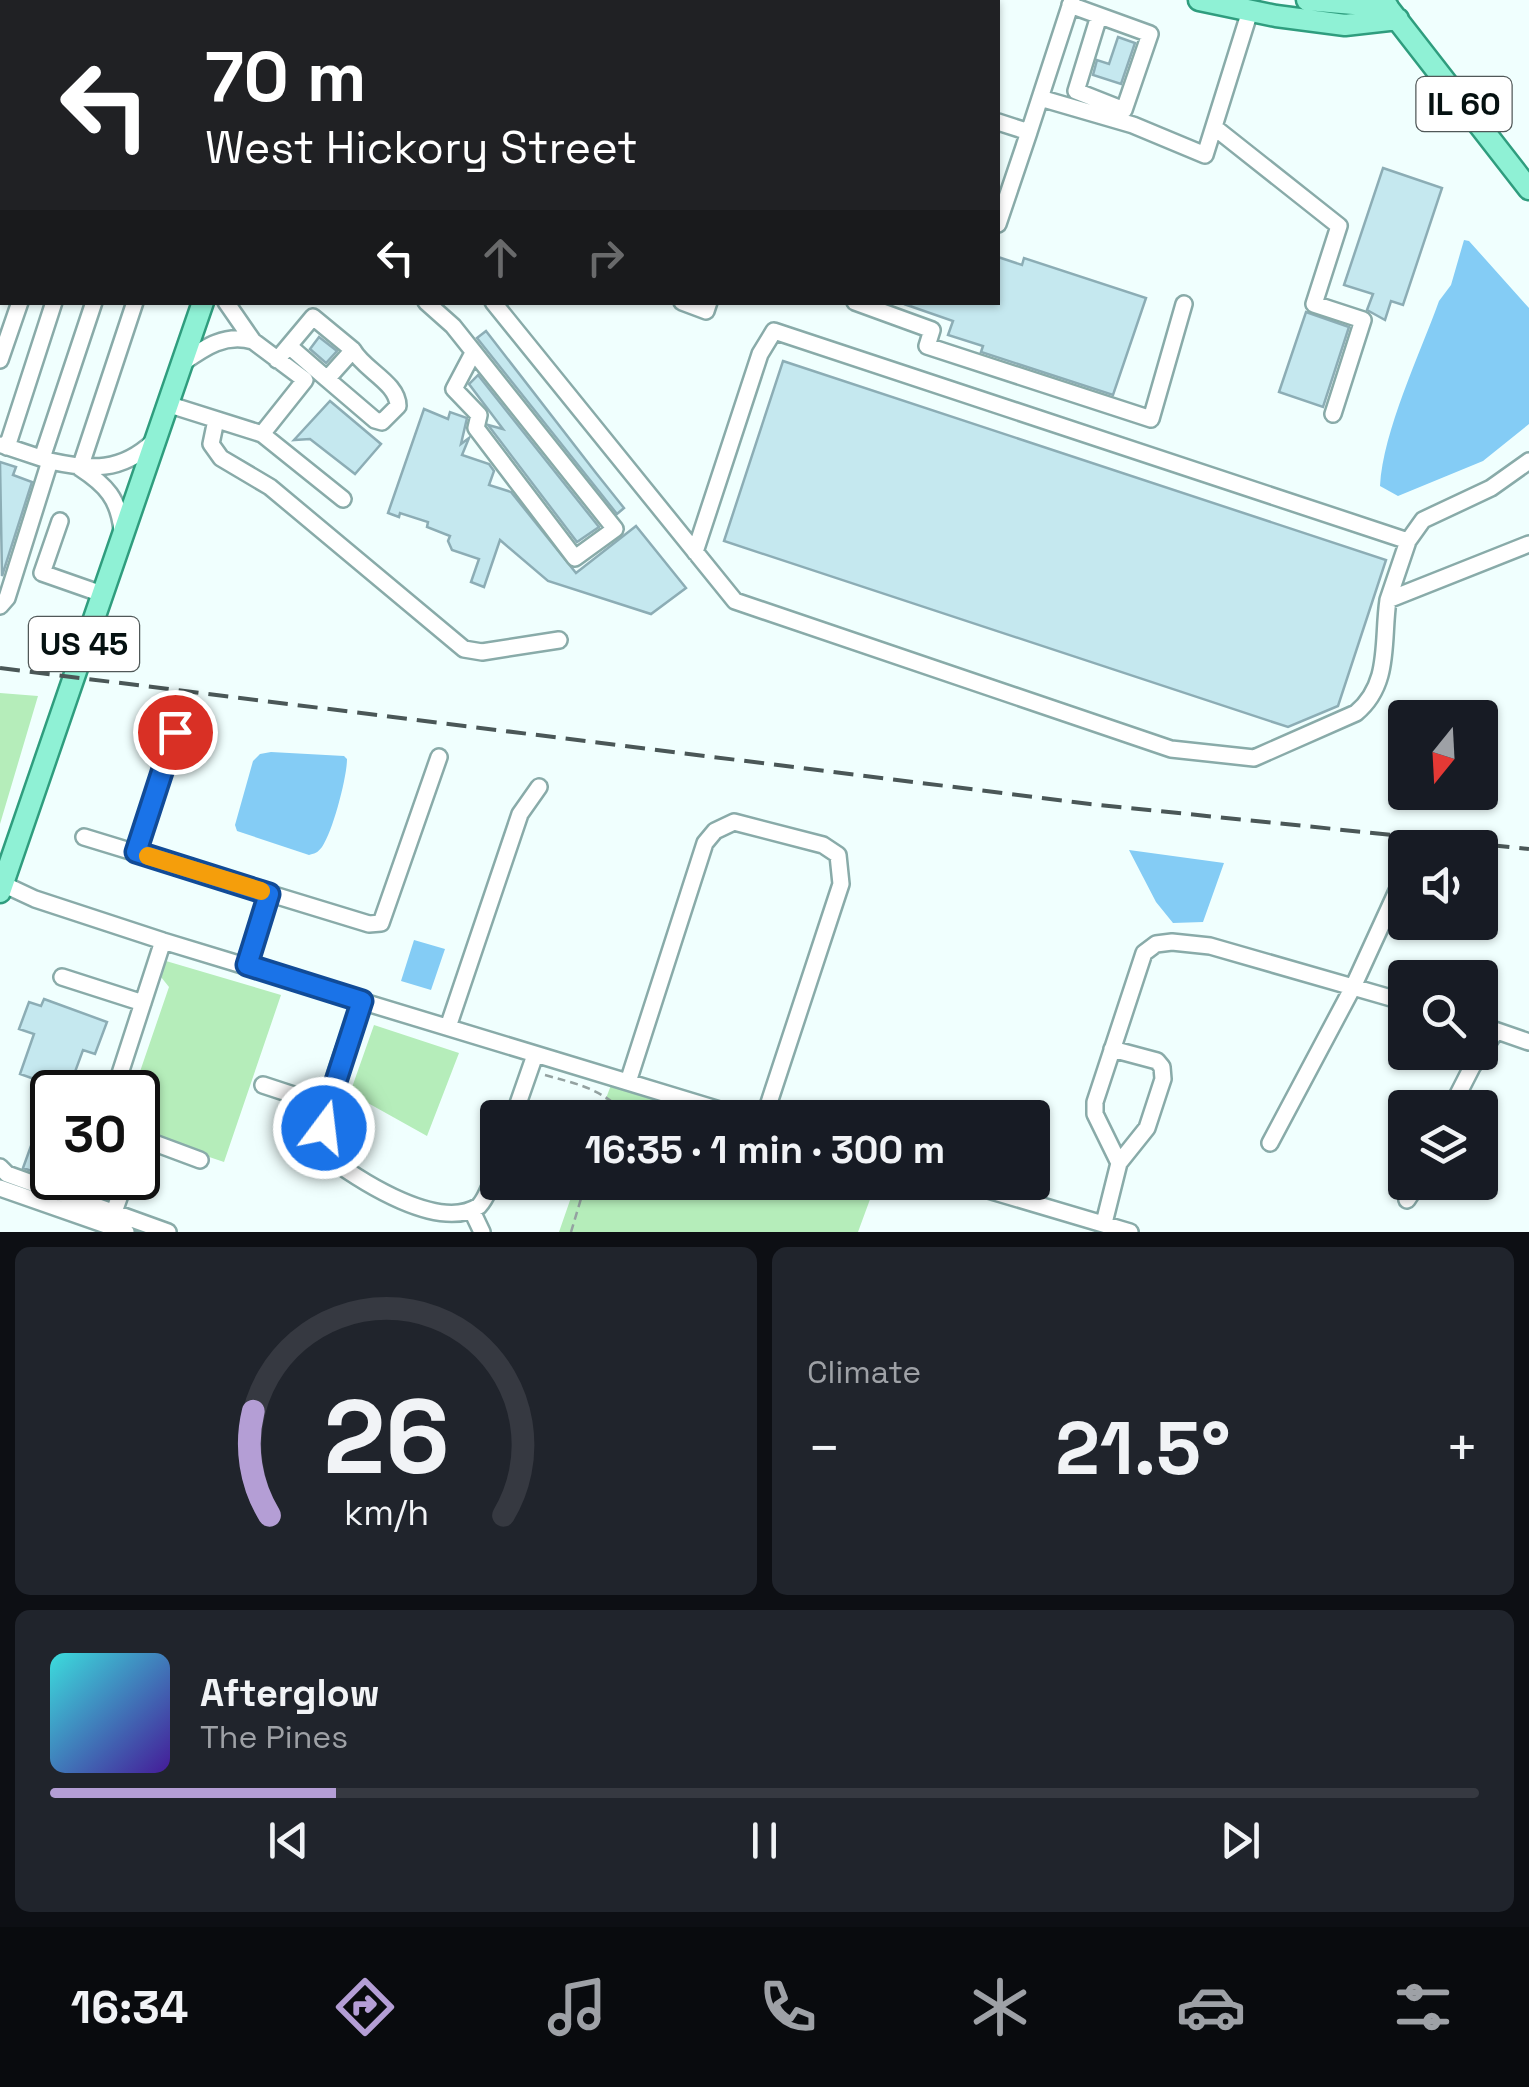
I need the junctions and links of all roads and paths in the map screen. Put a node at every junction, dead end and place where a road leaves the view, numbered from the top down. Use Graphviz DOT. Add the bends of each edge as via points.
graph roads {
  1 [pos="1199,0"];
  2 [pos="1306,0"];
  3 [pos="1071,3"];
  4 [pos="1392,7"];
  5 [pos="1250,11"];
  6 [pos="1099,16"];
  7 [pos="1076,91"];
  8 [pos="1040,98"];
  9 [pos="1062,104"];
  10 [pos="1000,123"];
  11 [pos="1214,126"];
  12 [pos="1029,132"];
  13 [pos="1529,190"];
  14 [pos="1000,218"];
  15 [pos="1184,304"];
  16 [pos="19,305"];
  17 [pos="53,305"];
  18 [pos="93,305"];
  19 [pos="135,305"];
  20 [pos="203,305"];
  21 [pos="228,305"];
  22 [pos="429,305"];
  23 [pos="495,305"];
  24 [pos="863,305"];
  25 [pos="252,341"];
  26 [pos="289,346"];
  27 [pos="353,350"];
  28 [pos="473,353"];
  29 [pos="0,360"];
  30 [pos="277,360"];
  31 [pos="182,364"];
  32 [pos="327,379"];
  33 [pos="168,404"];
  34 [pos="1333,414"];
  35 [pos="216,420"];
  36 [pos="262,434"];
  37 [pos="155,440"];
  38 [pos="4,445"];
  39 [pos="46,459"];
  40 [pos="1529,460"];
  41 [pos="80,468"];
  42 [pos="343,499"];
  43 [pos="60,521"];
  44 [pos="122,535"];
  45 [pos="1408,541"];
  46 [pos="1529,544"];
  47 [pos="695,552"];
  48 [pos="102,594"];
  49 [pos="1388,600"];
  50 [pos="0,606"];
  51 [pos="559,640"];
  52 [pos="175,732"];
  53 [pos="438,757"];
  54 [pos="540,787"];
  55 [pos="84,836"];
  56 [pos="136,852"];
  57 [pos="1,888"];
  58 [pos="269,894"];
  59 [pos="1388,911"];
  60 [pos="163,941"];
  61 [pos="247,965"];
  62 [pos="62,977"];
  63 [pos="1354,987"];
  64 [pos="1388,997"];
  65 [pos="362,1001"];
  66 [pos="144,1003"];
  67 [pos="448,1027"];
  68 [pos="1498,1031"];
  69 [pos="1529,1042"];
  70 [pos="1112,1048"];
  71 [pos="532,1063"];
  72 [pos="121,1070"];
  73 [pos="628,1082"];
  74 [pos="263,1085"];
  75 [pos="519,1100"];
  76 [pos="608,1100"];
  77 [pos="687,1100"];
  78 [pos="770,1100"];
  79 [pos="327,1106"];
  80 [pos="1270,1143"];
  81 [pos="160,1145"];
  82 [pos="200,1160"];
  83 [pos="1119,1163"];
  84 [pos="0,1167"];
  85 [pos="0,1188"];
  86 [pos="123,1200"];
  87 [pos="482,1200"];
  88 [pos="580,1200"];
  89 [pos="1022,1200"];
  90 [pos="472,1211"];
  91 [pos="1104,1224"];
  92 [pos="119,1226"];
  93 [pos="168,1232"];
  94 [pos="482,1232"];
  95 [pos="570,1232"];
  96 [pos="1130,1232"];
  1 -- 5 [label="main road"];
  2 -- 4 [label="main road"];
  3 -- 6 [label="street"];
  3 -- 8 [label="street"];
  4 -- 5 [label="main road" via="1346,25"];
  4 -- 13 [label="main road, IL 60"];
  5 -- 11 [label="street"];
  6 -- 7 [label="street"];
  6 -- 7 [label="street" via="1150,34 1124,110"];
  7 -- 9 [label="street"];
  8 -- 9 [label="street"];
  8 -- 12 [label="street"];
  9 -- 11 [label="street" via="1205,155"];
  10 -- 12 [label="street"];
  11 -- 34 [label="street" via="1339,226 1314,304 1363,320"];
  12 -- 14 [label="street"];
  15 -- 24 [label="street" via="1151,419 927,346 932,330"];
  16 -- 29 [label="street"];
  17 -- 38 [label="street"];
  18 -- 39 [label="street"];
  19 -- 41 [label="street"];
  20 -- 31 [label="main road, US 45"];
  21 -- 25 [label="street"];
  22 -- 28 [label="street"];
  23 -- 47 [label="street"];
  25 -- 30 [label="street"];
  25 -- 31 [label="street" via="224,339"];
  26 -- 27 [label="street" via="313,317"];
  26 -- 30 [label="street"];
  26 -- 32 [label="street"];
  27 -- 32 [label="street"];
  27 -- 32 [label="street" via="396,393 398,406 382,422 375,420"];
  28 -- 28 [label="street" via="615,529 575,558 476,428 479,415 454,389"];
  30 -- 36 [label="street" via="305,380"];
  31 -- 33 [label="main road, US 45"];
  33 -- 35 [label="street"];
  33 -- 37 [label="main road, US 45"];
  35 -- 36 [label="street"];
  35 -- 51 [label="street" via="211,444 221,458 270,487 464,649"];
  36 -- 42 [label="street"];
  37 -- 41 [label="street" via="118,466"];
  37 -- 44 [label="main road, US 45"];
  38 -- 39 [label="street"];
  39 -- 41 [label="street"];
  39 -- 50 [label="street"];
  40 -- 45 [label="street" via="1490,488 1423,520"];
  41 -- 44 [label="street" via="105,484"];
  43 -- 48 [label="street" via="42,573"];
  44 -- 48 [label="main road, US 45"];
  45 -- 47 [label="street" via="774,331 760,354"];
  45 -- 49 [label="street"];
  46 -- 49 [label="street"];
  47 -- 49 [label="street" via="735,602 1172,750 1254,758 1370,702 1383,677"];
  48 -- 57 [label="main road, US 45"];
  52 -- 56 [label="street"];
  53 -- 58 [label="street" via="381,923"];
  54 -- 67 [label="street" via="520,814"];
  55 -- 56 [label="street"];
  56 -- 58 [label="street"];
  57 -- 60 [label="street"];
  58 -- 61 [label="street"];
  59 -- 63 [label="street"];
  60 -- 61 [label="street"];
  60 -- 66 [label="street"];
  61 -- 65 [label="street"];
  62 -- 66 [label="street"];
  63 -- 64 [label="street"];
  63 -- 70 [label="street" via="1210,946 1156,944 1144,953"];
  63 -- 80 [label="street"];
  65 -- 67 [label="street"];
  65 -- 79 [label="street"];
  66 -- 72 [label="street"];
  67 -- 71 [label="street"];
  68 -- 69 [label="street"];
  70 -- 83 [label="street" via="1094,1109"];
  70 -- 83 [label="street" via="1158,1061 1164,1079 1147,1128"];
  71 -- 73 [label="street"];
  71 -- 75 [label="street"];
  71 -- 76 [label="path"];
  73 -- 77 [label="street"];
  73 -- 78 [label="street" via="706,843 734,822 838,854 841,884"];
  74 -- 79 [label="street"];
  79 -- 90 [label="street" via="328,1158 416,1213 450,1221"];
  81 -- 82 [label="street"];
  83 -- 91 [label="street"];
  84 -- 92 [label="street"];
  85 -- 92 [label="street"];
  86 -- 92 [label="street"];
  87 -- 90 [label="street"];
  88 -- 95 [label="path"];
  89 -- 91 [label="street"];
  90 -- 94 [label="street"];
  91 -- 96 [label="street"];
  92 -- 93 [label="street"];
}
